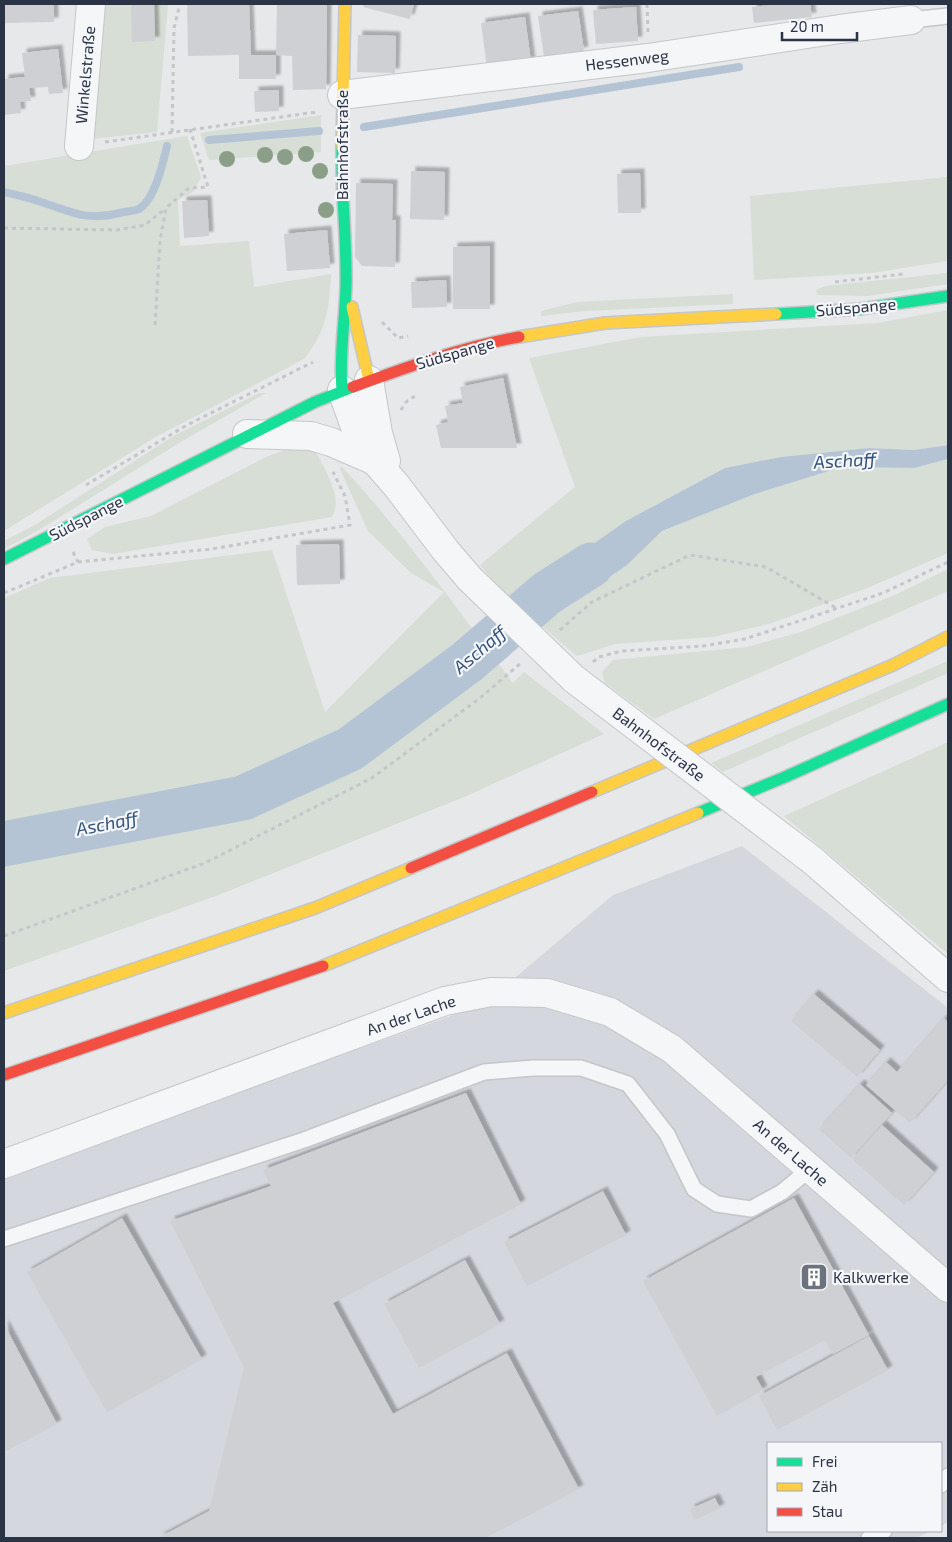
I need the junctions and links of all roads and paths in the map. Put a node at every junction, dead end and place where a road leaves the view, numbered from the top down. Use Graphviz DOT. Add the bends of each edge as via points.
graph roads {
  1 [pos="91,4"];
  2 [pos="180,4"];
  3 [pos="344,4"];
  4 [pos="948,16"];
  5 [pos="911,20"];
  6 [pos="342,102"];
  7 [pos="190,129"];
  8 [pos="172,132"];
  9 [pos="79,146"];
  10 [pos="166,208"];
  11 [pos="4,228"];
  12 [pos="346,286"];
  13 [pos="948,296"];
  14 [pos="155,325"];
  15 [pos="317,360"];
  16 [pos="369,380"];
  17 [pos="342,390"];
  18 [pos="247,434"];
  19 [pos="375,461"];
  20 [pos="330,467"];
  21 [pos="396,485"];
  22 [pos="83,488"];
  23 [pos="4,559"];
  24 [pos="948,562"];
  25 [pos="4,593"];
  26 [pos="838,609"];
  27 [pos="554,634"];
  28 [pos="948,637"];
  29 [pos="524,660"];
  30 [pos="574,679"];
  31 [pos="948,704"];
  32 [pos="4,936"];
  33 [pos="948,978"];
  34 [pos="4,1013"];
  35 [pos="4,1075"];
  36 [pos="4,1164"];
  37 [pos="810,1169"];
  38 [pos="4,1239"];
  39 [pos="948,1288"];
  40 [pos="882,1532"];
  41 [pos="869,1538"];
  1 -- 9 [label="street, Winkelstraße"];
  2 -- 8 [label="path" via="174,28"];
  3 -- 6 [label="main road, Bahnhofstraße"];
  4 -- 5 [label="lane"];
  5 -- 6 [label="street, Hessenweg"];
  6 -- 7 [label="path"];
  6 -- 12 [label="main road, Bahnhofstraße" via="341,182"];
  7 -- 8 [label="path"];
  7 -- 10 [label="path" via="208,187 189,188"];
  8 -- 9 [label="path"];
  10 -- 11 [label="path" via="145,225 117,230"];
  10 -- 14 [label="path" via="160,241"];
  12 -- 16 [label="main road, Bahnhofstraße"];
  12 -- 17 [label="main road, Bahnhofstraße" via="340,365"];
  13 -- 16 [label="main road, Südspange" via="860,309 605,323 485,343"];
  15 -- 22 [label="path" via="187,425"];
  16 -- 17 [label="main road, Südspange"];
  16 -- 21 [label="street, Bahnhofstraße" via="378,433"];
  17 -- 18 [label="main road, Südspange"];
  17 -- 19 [label="street, Bahnhofstraße" via="354,424"];
  18 -- 19 [label="street, Bahnhofstraße" via="311,436"];
  18 -- 23 [label="main road, Südspange"];
  19 -- 21 [label="street, Bahnhofstraße"];
  20 -- 25 [label="path" via="345,496 350,525 212,549 78,562"];
  21 -- 30 [label="street, Bahnhofstraße, bridge" via="470,579"];
  24 -- 26 [label="path" via="883,594"];
  26 -- 27 [label="path" via="766,567 690,555 592,602"];
  26 -- 30 [label="path" via="745,639 703,646 621,651 599,657"];
  28 -- 34 [label="main road" via="894,665 315,908"];
  29 -- 32 [label="path" via="480,698 372,778 205,863"];
  30 -- 33 [label="street, Bahnhofstraße, bridge" via="812,860"];
  31 -- 35 [label="main road" via="785,777 296,978"];
  36 -- 37 [label="street, An der Lache" via="445,1001 491,992 547,993 610,1012 672,1049"];
  37 -- 38 [label="lane" via="782,1192 751,1208 717,1204 694,1189 667,1134 628,1084 582,1068 503,1070 484,1072 304,1140"];
  37 -- 39 [label="street, An der Lache"];
  40 -- 41 [label="lane"];
}
